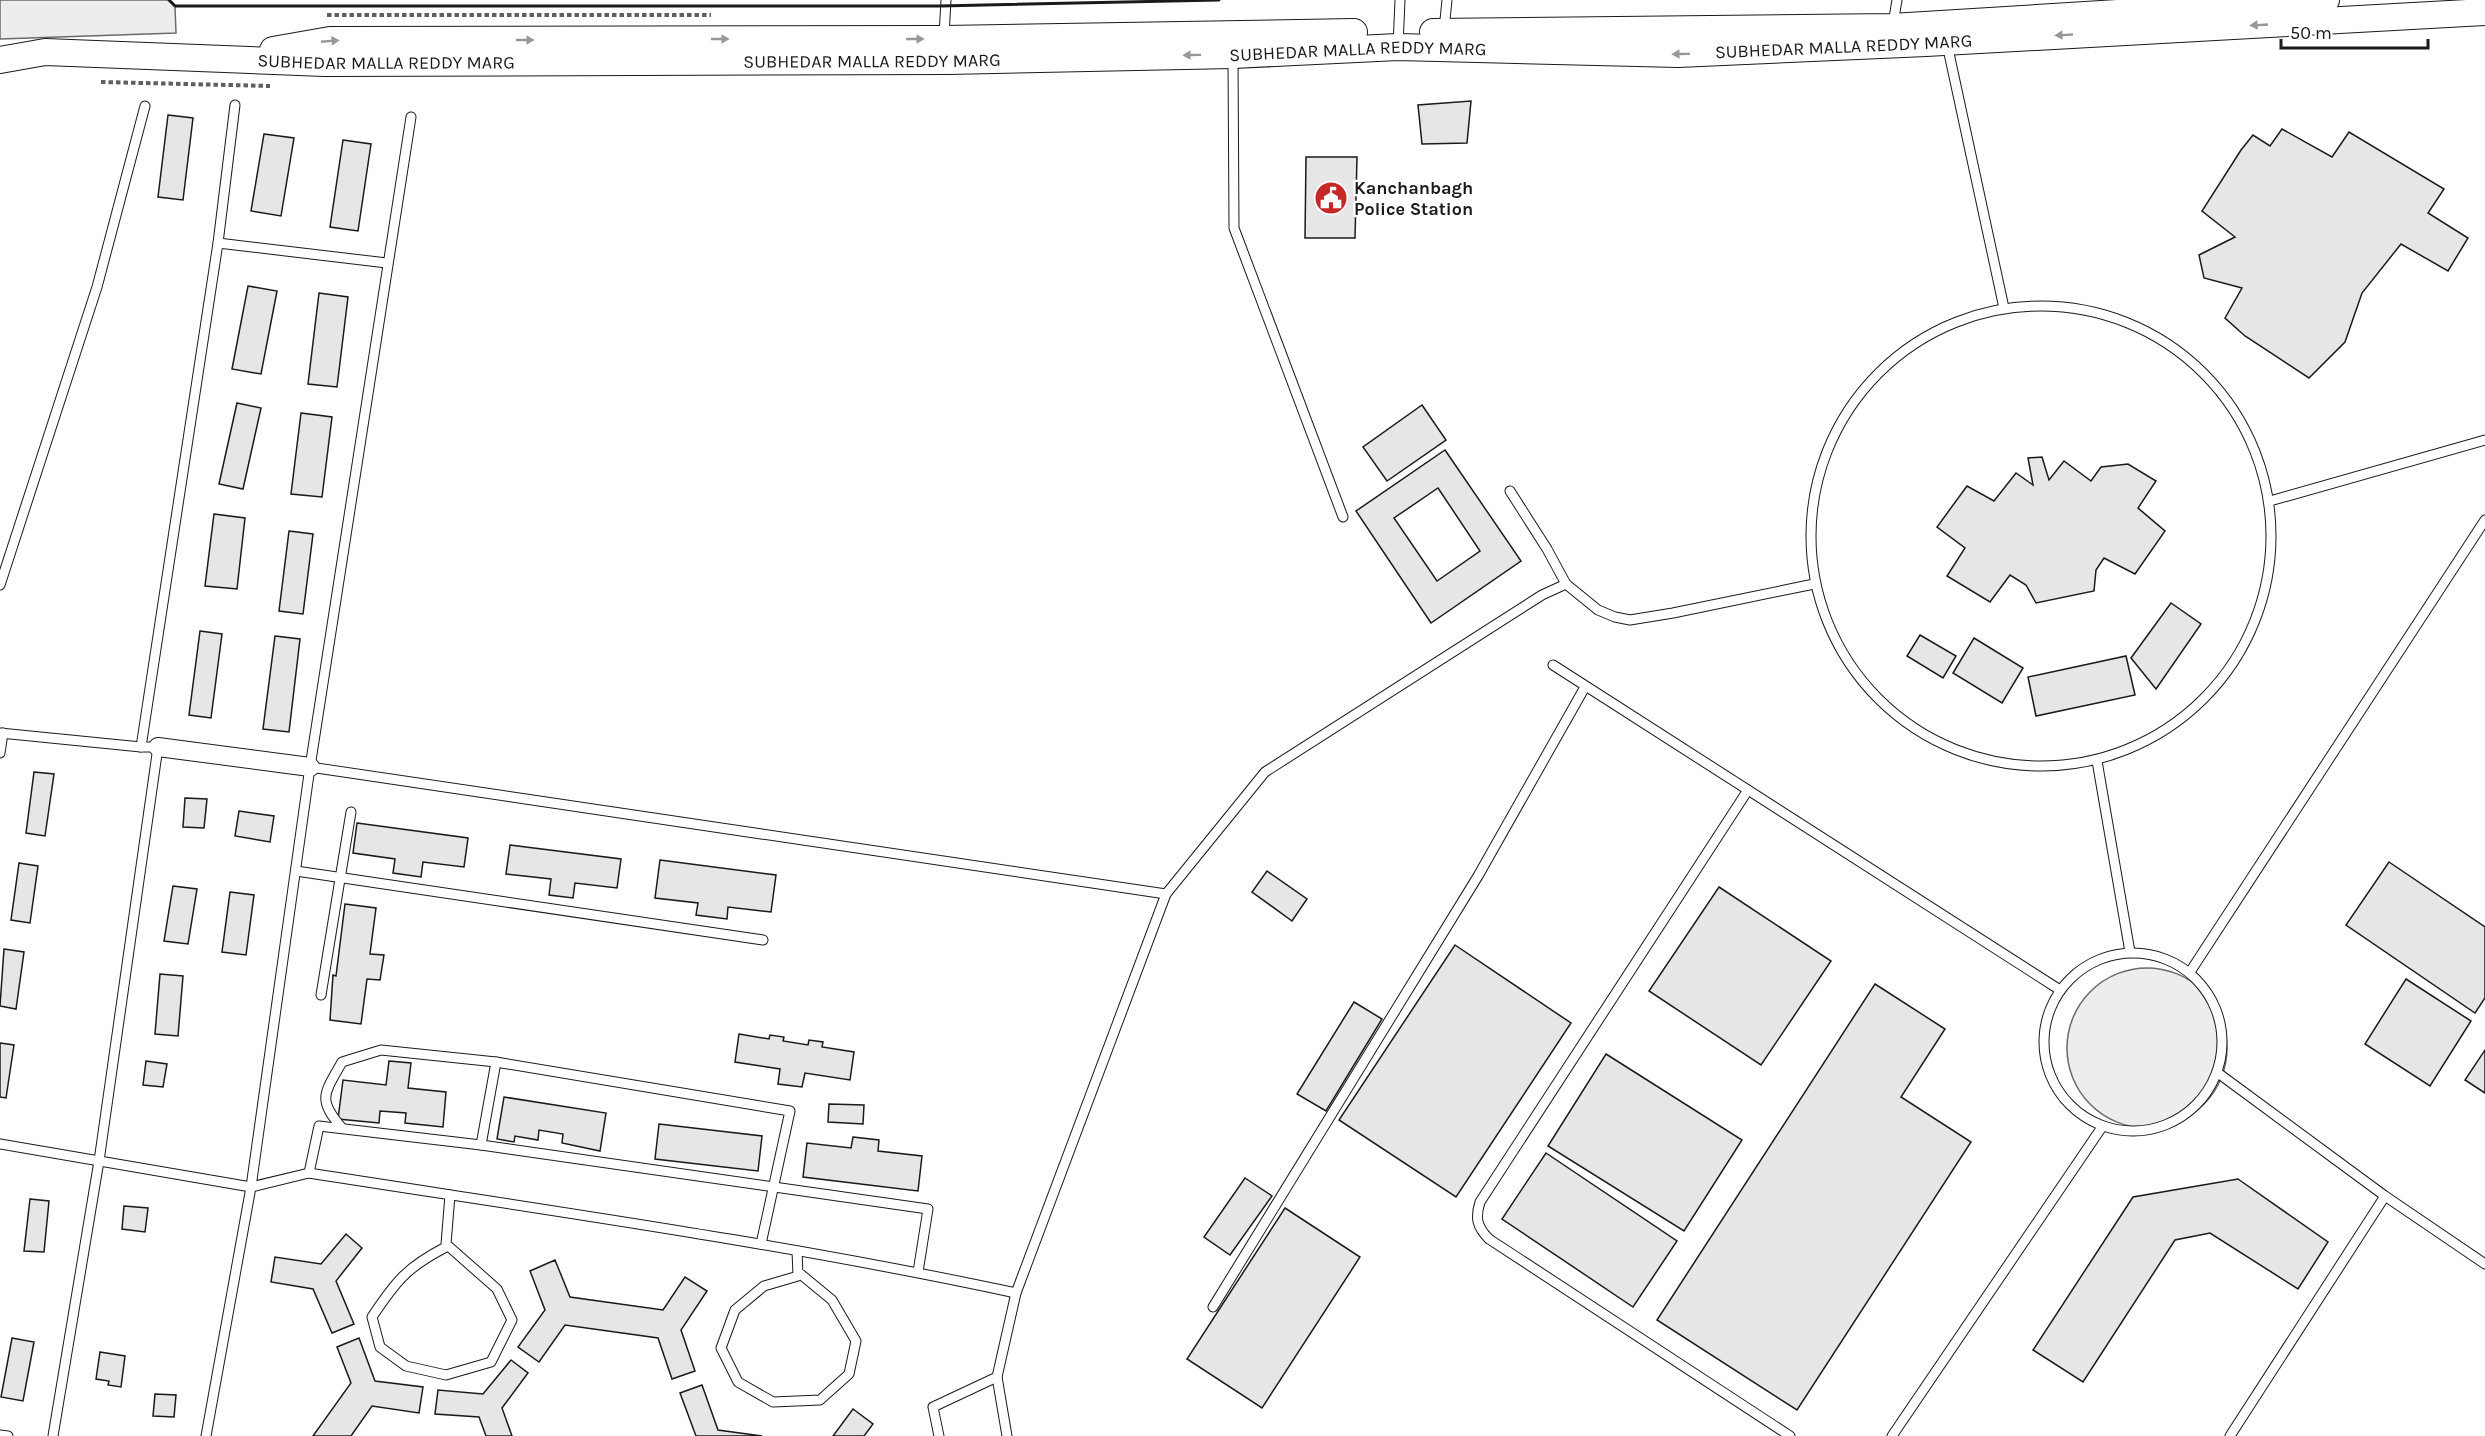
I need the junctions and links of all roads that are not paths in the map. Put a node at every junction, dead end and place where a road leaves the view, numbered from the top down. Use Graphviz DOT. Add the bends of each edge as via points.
graph roads {
  1 [pos="946,0"];
  2 [pos="1400,0"];
  3 [pos="1447,0"];
  4 [pos="1897,0"];
  5 [pos="2326,0"];
  6 [pos="2485,12"];
  7 [pos="1891,35"];
  8 [pos="944,39"];
  9 [pos="1398,39"];
  10 [pos="1443,41"];
  11 [pos="1946,42"];
  12 [pos="1233,55"];
  13 [pos="231,58"];
  14 [pos="0,60"];
  15 [pos="236,105"];
  16 [pos="145,106"];
  17 [pos="411,117"];
  18 [pos="218,243"];
  19 [pos="387,263"];
  20 [pos="2004,308"];
  21 [pos="2485,440"];
  22 [pos="1510,491"];
  23 [pos="2270,501"];
  24 [pos="1342,517"];
  25 [pos="2485,519"];
  26 [pos="1566,584"];
  27 [pos="1814,584"];
  28 [pos="0,585"];
  29 [pos="1553,665"];
  30 [pos="1585,687"];
  31 [pos="2,733"];
  32 [pos="150,747"];
  33 [pos="0,753"];
  34 [pos="2097,762"];
  35 [pos="310,767"];
  36 [pos="1748,790"];
  37 [pos="351,812"];
  38 [pos="296,871"];
  39 [pos="341,876"];
  40 [pos="1166,894"];
  41 [pos="763,940"];
  42 [pos="2130,952"];
  43 [pos="2190,972"];
  44 [pos="2060,990"];
  45 [pos="321,994"];
  46 [pos="496,1062"];
  47 [pos="2218,1073"];
  48 [pos="2102,1127"];
  49 [pos="342,1128"];
  50 [pos="0,1144"];
  51 [pos="481,1145"];
  52 [pos="99,1161"];
  53 [pos="309,1173"];
  54 [pos="250,1187"];
  55 [pos="773,1189"];
  56 [pos="450,1195"];
  57 [pos="2385,1196"];
  58 [pos="446,1244"];
  59 [pos="761,1244"];
  60 [pos="797,1251"];
  61 [pos="2485,1264"];
  62 [pos="798,1272"];
  63 [pos="918,1272"];
  64 [pos="1017,1293"];
  65 [pos="1213,1307"];
  66 [pos="997,1377"];
  67 [pos="0,1435"];
  68 [pos="8,1436"];
  69 [pos="52,1436"];
  70 [pos="206,1436"];
  71 [pos="939,1436"];
  72 [pos="1007,1436"];
  73 [pos="1790,1436"];
  74 [pos="1892,1436"];
  75 [pos="2230,1436"];
  1 -- 8 [label="lane"];
  2 -- 9 [label="lane"];
  3 -- 10 [label="lane"];
  4 -- 7 [label="lane"];
  5 -- 7 [label="main road, SUBHEDAR MALLA REDDY MARG"];
  6 -- 11 [label="main road, SUBHEDAR MALLA REDDY MARG, one-way"];
  7 -- 10 [label="main road, SUBHEDAR MALLA REDDY MARG"];
  7 -- 11 [label="main road, SUBHEDAR MALLA REDDY MARG"];
  8 -- 9 [label="main road, SUBHEDAR MALLA REDDY MARG"];
  13 -- 8 [label="main road, SUBHEDAR MALLA REDDY MARG, one-way" via="330,40"];
  9 -- 10 [label="main road, SUBHEDAR MALLA REDDY MARG"];
  9 -- 12 [label="main road, SUBHEDAR MALLA REDDY MARG"];
  11 -- 20 [label="lane"];
  12 -- 13 [label="main road, SUBHEDAR MALLA REDDY MARG, one-way" via="936,61 336,63"];
  12 -- 24 [label="lane" via="1234,228"];
  13 -- 14 [label="main road, SUBHEDAR MALLA REDDY MARG" via="45,52"];
  15 -- 18 [label="lane"];
  16 -- 28 [label="lane" via="97,287"];
  17 -- 19 [label="lane"];
  18 -- 19 [label="lane"];
  18 -- 32 [label="lane"];
  19 -- 35 [label="lane"];
  20 -- 23 [label="lane" via="2077,307 2146,330 2205,372 2248,431"];
  20 -- 27 [label="lane" via="1953,323 1906,349 1867,385 1855,402 1837,429 1817,478 1810,531"];
  21 -- 23 [label="lane"];
  22 -- 26 [label="lane"];
  23 -- 34 [label="lane" via="2270,569 2251,634 2212,692 2160,735"];
  25 -- 43 [label="lane"];
  26 -- 27 [label="lane" via="1598,610 1630,620"];
  26 -- 40 [label="lane" via="1542,595 1265,772"];
  27 -- 34 [label="lane" via="1840,653 1887,711 1950,750 2022,768"];
  29 -- 30 [label="lane"];
  30 -- 36 [label="lane"];
  30 -- 65 [label="lane" via="1478,876"];
  31 -- 32 [label="lane"];
  31 -- 33 [label="lane"];
  32 -- 35 [label="street"];
  32 -- 52 [label="lane"];
  34 -- 42 [label="lane"];
  35 -- 38 [label="lane"];
  35 -- 40 [label="lane"];
  36 -- 44 [label="lane"];
  36 -- 73 [label="lane" via="1480,1202 1476,1215 1479,1229 1489,1239"];
  37 -- 39 [label="lane"];
  38 -- 39 [label="lane"];
  38 -- 54 [label="lane"];
  39 -- 41 [label="lane"];
  39 -- 45 [label="lane"];
  40 -- 64 [label="lane"];
  42 -- 43 [label="lane" via="2162,956"];
  42 -- 44 [label="lane" via="2091,963"];
  43 -- 47 [label="lane" via="2213,1000 2223,1036"];
  44 -- 48 [label="lane" via="2046,1020 2043,1053 2053,1085 2074,1111"];
  46 -- 49 [label="lane" via="381,1050 342,1062 326,1092 327,1110"];
  46 -- 51 [label="lane"];
  46 -- 55 [label="lane" via="790,1111"];
  47 -- 48 [label="lane" via="2200,1103 2171,1124 2137,1132"];
  47 -- 57 [label="lane"];
  48 -- 74 [label="lane"];
  49 -- 51 [label="lane"];
  49 -- 53 [label="lane" via="319,1126"];
  50 -- 52 [label="lane"];
  51 -- 55 [label="lane"];
  52 -- 54 [label="lane"];
  52 -- 69 [label="lane"];
  53 -- 54 [label="lane"];
  53 -- 56 [label="lane"];
  54 -- 70 [label="lane"];
  55 -- 59 [label="lane"];
  55 -- 63 [label="lane" via="928,1209"];
  56 -- 58 [label="lane"];
  56 -- 59 [label="lane"];
  57 -- 61 [label="lane"];
  57 -- 75 [label="lane"];
  58 -- 58 [label="lane" via="417,1262 391,1289 372,1317 380,1347 406,1366 446,1375 491,1362 512,1320 497,1289"];
  59 -- 60 [label="lane"];
  60 -- 62 [label="lane"];
  60 -- 63 [label="lane"];
  62 -- 62 [label="lane" via="798,1276 764,1286 735,1310 721,1348 738,1382 773,1402 820,1400 849,1374 856,1341 832,1300"];
  63 -- 64 [label="lane"];
  64 -- 66 [label="lane"];
  66 -- 71 [label="lane" via="933,1407"];
  66 -- 72 [label="lane"];
  67 -- 68 [label="lane"];
}
